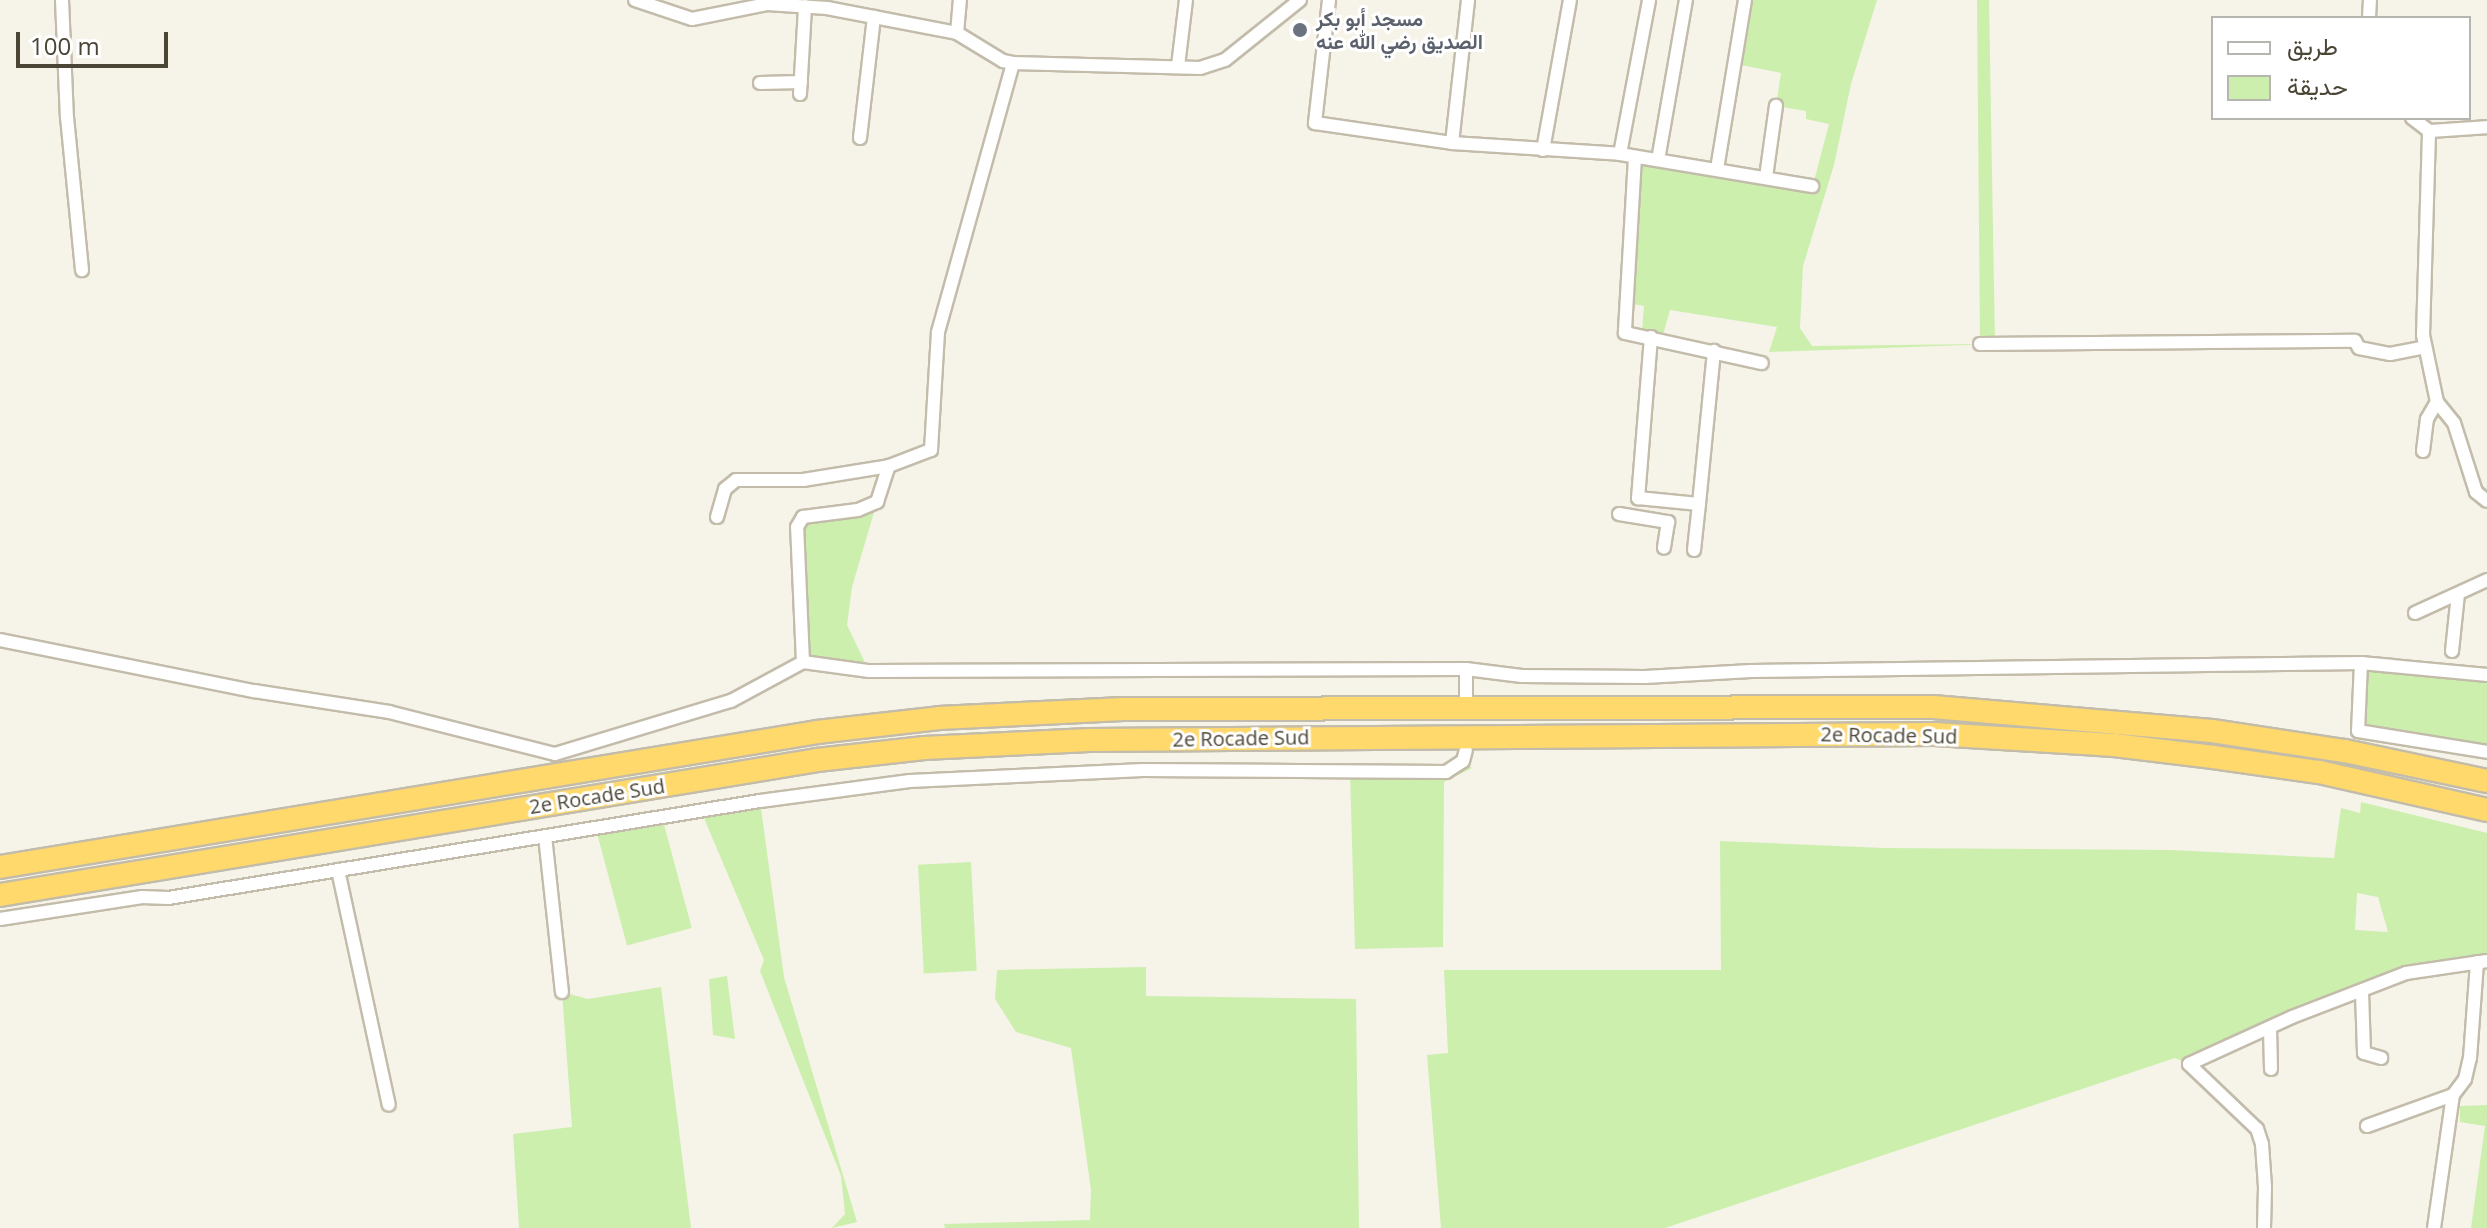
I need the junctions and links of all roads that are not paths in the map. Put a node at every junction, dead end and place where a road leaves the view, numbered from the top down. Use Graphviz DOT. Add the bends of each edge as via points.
graph roads {
  1 [pos="62,0"];
  2 [pos="635,0"];
  3 [pos="960,0"];
  4 [pos="1186,0"];
  5 [pos="1300,0"];
  6 [pos="1329,0"];
  7 [pos="1468,0"];
  8 [pos="1570,0"];
  9 [pos="1649,0"];
  10 [pos="1686,0"];
  11 [pos="1745,0"];
  12 [pos="667,6"];
  13 [pos="805,6"];
  14 [pos="874,17"];
  15 [pos="957,33"];
  16 [pos="1013,63"];
  17 [pos="1178,66"];
  18 [pos="760,83"];
  19 [pos="1776,106"];
  20 [pos="2415,120"];
  21 [pos="2487,127"];
  22 [pos="2429,131"];
  23 [pos="860,138"];
  24 [pos="1452,143"];
  25 [pos="1543,150"];
  26 [pos="1620,154"];
  27 [pos="1635,157"];
  28 [pos="1658,160"];
  29 [pos="1717,169"];
  30 [pos="1766,177"];
  31 [pos="1812,186"];
  32 [pos="82,270"];
  33 [pos="1651,337"];
  34 [pos="1980,344"];
  35 [pos="2425,347"];
  36 [pos="1714,351"];
  37 [pos="1762,363"];
  38 [pos="2437,402"];
  39 [pos="2423,451"];
  40 [pos="889,466"];
  41 [pos="1644,499"];
  42 [pos="2487,501"];
  43 [pos="1699,504"];
  44 [pos="1619,514"];
  45 [pos="717,517"];
  46 [pos="1642,517"];
  47 [pos="1664,548"];
  48 [pos="1694,550"];
  49 [pos="2487,580"];
  50 [pos="2458,594"];
  51 [pos="2415,613"];
  52 [pos="0,640"];
  53 [pos="2452,651"];
  54 [pos="803,662"];
  55 [pos="2361,663"];
  56 [pos="1466,669"];
  57 [pos="2487,675"];
  58 [pos="1466,696"];
  59 [pos="1466,750"];
  60 [pos="2487,752"];
  61 [pos="2487,781"];
  62 [pos="2487,810"];
  63 [pos="545,836"];
  64 [pos="0,867"];
  65 [pos="338,870"];
  66 [pos="0,895"];
  67 [pos="0,919"];
  68 [pos="2482,962"];
  69 [pos="562,992"];
  70 [pos="2362,992"];
  71 [pos="2270,1028"];
  72 [pos="2381,1058"];
  73 [pos="2271,1069"];
  74 [pos="2453,1095"];
  75 [pos="389,1105"];
  76 [pos="2367,1126"];
  77 [pos="2264,1228"];
  78 [pos="2434,1228"];
  1 -- 32 [label="street"];
  2 -- 12 [label="street"];
  3 -- 15 [label="street"];
  4 -- 17 [label="street"];
  5 -- 17 [label="street" via="1225,60 1200,68"];
  6 -- 24 [label="street" via="1315,123"];
  7 -- 24 [label="street"];
  8 -- 25 [label="street"];
  9 -- 26 [label="street"];
  10 -- 28 [label="street"];
  11 -- 29 [label="street"];
  12 -- 13 [label="street" via="692,19 767,4"];
  13 -- 14 [label="street"];
  13 -- 18 [label="street" via="801,88"];
  14 -- 15 [label="street"];
  14 -- 23 [label="street"];
  15 -- 16 [label="street"];
  16 -- 17 [label="street"];
  16 -- 40 [label="street" via="938,332 931,450"];
  19 -- 30 [label="street"];
  20 -- 22 [label="street"];
  21 -- 22 [label="street"];
  22 -- 35 [label="street"];
  24 -- 25 [label="street"];
  25 -- 26 [label="street"];
  26 -- 27 [label="street"];
  27 -- 28 [label="street"];
  27 -- 33 [label="street" via="1625,333"];
  28 -- 29 [label="street"];
  29 -- 30 [label="street"];
  30 -- 31 [label="street"];
  33 -- 36 [label="street"];
  33 -- 41 [label="street" via="1638,498"];
  34 -- 35 [label="street" via="2355,341 2359,348 2390,354"];
  35 -- 38 [label="street"];
  36 -- 37 [label="street"];
  36 -- 43 [label="street"];
  38 -- 39 [label="street" via="2427,419"];
  38 -- 42 [label="street" via="2454,423 2476,492"];
  40 -- 45 [label="street" via="803,480 736,480 725,489"];
  40 -- 54 [label="street" via="877,502 858,510 803,517 797,527"];
  41 -- 43 [label="street"];
  41 -- 46 [label="street"];
  43 -- 48 [label="street"];
  44 -- 46 [label="street"];
  46 -- 47 [label="street" via="1668,522"];
  49 -- 50 [label="street"];
  50 -- 51 [label="street"];
  50 -- 53 [label="street"];
  52 -- 54 [label="street" via="389,712 555,754 731,701"];
  54 -- 56 [label="street" via="869,671"];
  55 -- 56 [label="street" via="1645,677 1522,676"];
  55 -- 57 [label="street"];
  55 -- 60 [label="street" via="2358,731"];
  56 -- 58 [label="street"];
  59 -- 63 [label="street" via="1463,761 1446,772 1143,770 910,781"];
  61 -- 64 [label="highway, 2e Rocade Sud" via="2345,751 2212,731 1933,707 1108,709 939,718 778,737"];
  62 -- 66 [label="highway, 2e Rocade Sud" via="2319,772 2213,757 1935,734 1059,741 817,760"];
  63 -- 65 [label="street"];
  63 -- 69 [label="street"];
  65 -- 67 [label="street"];
  65 -- 75 [label="street"];
  68 -- 70 [label="street" via="2406,973"];
  68 -- 74 [label="street" via="2470,1058 2465,1079"];
  70 -- 71 [label="street"];
  70 -- 72 [label="street" via="2364,1053"];
  71 -- 73 [label="street"];
  71 -- 77 [label="street" via="2189,1064 2257,1129"];
  74 -- 76 [label="street"];
  74 -- 78 [label="street"];
}
